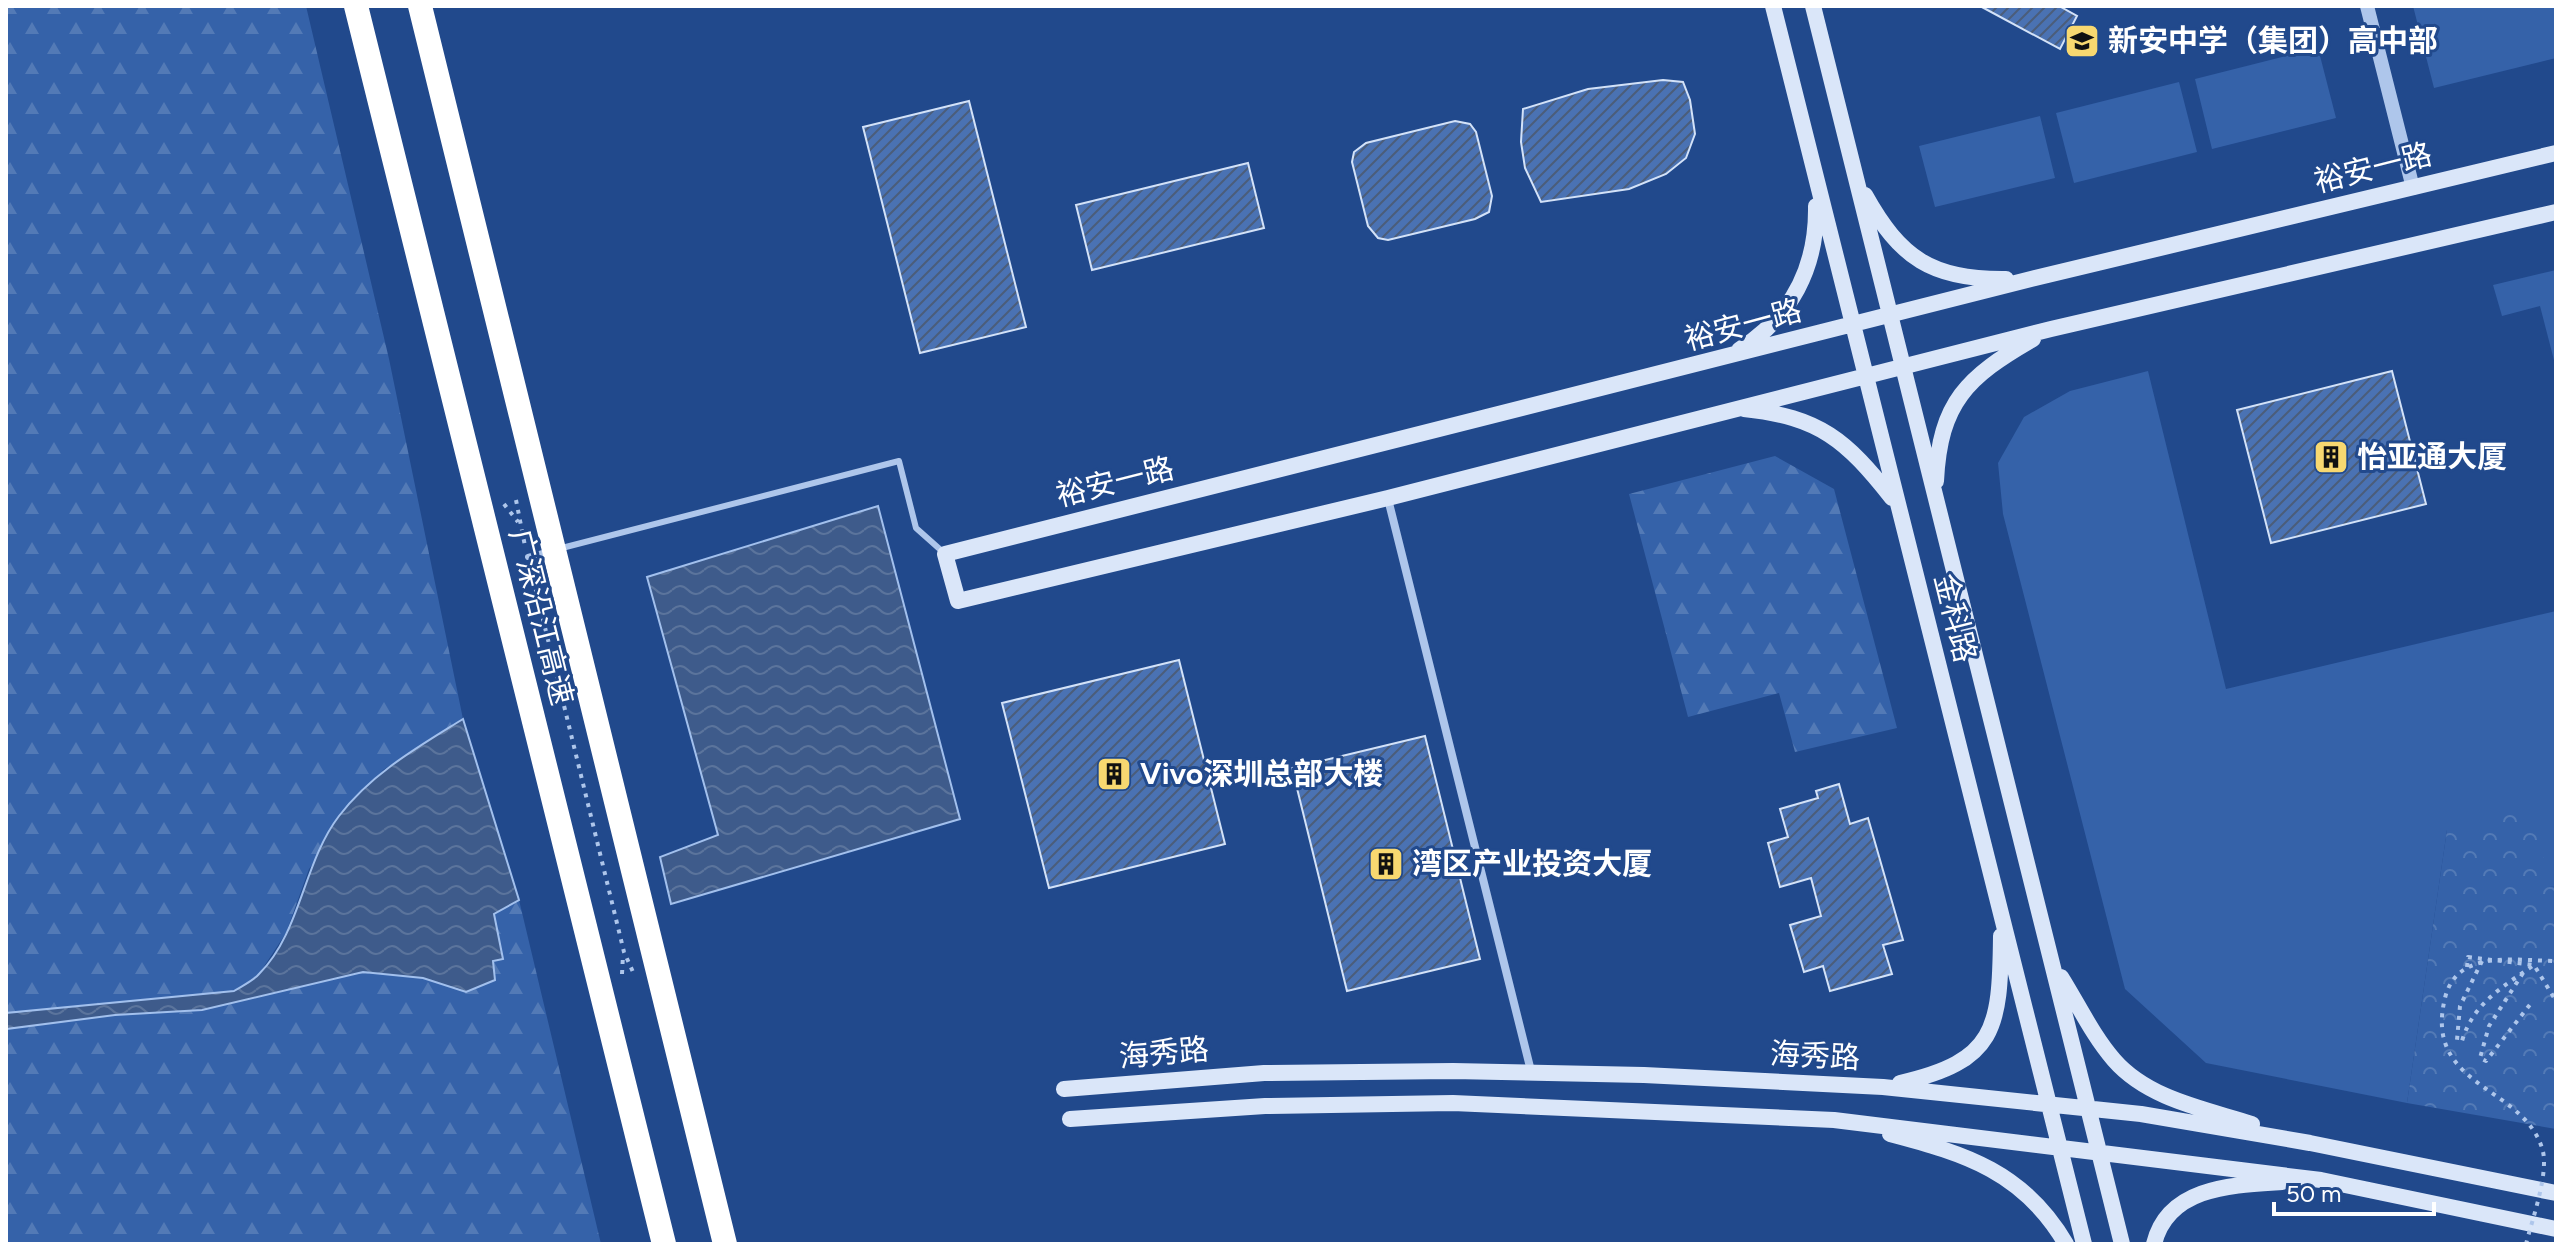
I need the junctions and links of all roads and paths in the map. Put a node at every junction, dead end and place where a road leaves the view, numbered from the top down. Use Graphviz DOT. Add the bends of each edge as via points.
graph roads {
  1 [pos="356,6"];
  2 [pos="420,6"];
  3 [pos="1773,6"];
  4 [pos="1813,6"];
  5 [pos="2367,6"];
  6 [pos="2556,153"];
  7 [pos="1854,173"];
  8 [pos="1815,176"];
  9 [pos="2413,188"];
  10 [pos="2556,212"];
  11 [pos="2031,279"];
  12 [pos="1889,315"];
  13 [pos="1852,325"];
  14 [pos="2051,329"];
  15 [pos="1723,360"];
  16 [pos="1901,365"];
  17 [pos="1865,375"];
  18 [pos="1735,408"];
  19 [pos="1388,498"];
  20 [pos="1935,499"];
  21 [pos="1897,504"];
  22 [pos="520,525"];
  23 [pos="945,554"];
  24 [pos="528,557"];
  25 [pos="2001,910"];
  26 [pos="624,952"];
  27 [pos="2482,961"];
  28 [pos="2556,961"];
  29 [pos="2053,963"];
  30 [pos="2534,965"];
  31 [pos="2467,967"];
  32 [pos="2524,972"];
  33 [pos="2556,1001"];
  34 [pos="2532,1002"];
  35 [pos="1531,1071"];
  36 [pos="1883,1087"];
  37 [pos="1064,1089"];
  38 [pos="2048,1102"];
  39 [pos="2088,1108"];
  40 [pos="1070,1119"];
  41 [pos="1834,1120"];
  42 [pos="2310,1143"];
  43 [pos="2060,1146"];
  44 [pos="2099,1152"];
  45 [pos="2321,1180"];
  46 [pos="2556,1193"];
  47 [pos="2556,1229"];
  48 [pos="664,1244"];
  49 [pos="725,1244"];
  50 [pos="2066,1244"];
  51 [pos="2084,1244"];
  52 [pos="2122,1244"];
  53 [pos="2154,1244"];
  54 [pos="2526,1244"];
  1 -- 48 [label="highway, 广深沿江高速"];
  2 -- 49 [label="highway, 广深沿江高速, bridge"];
  3 -- 8 [label="main road, 金科路"];
  4 -- 7 [label="main road, 金科路"];
  5 -- 9 [label="street"];
  6 -- 9 [label="main road, 裕安一路"];
  7 -- 11 [label="main road" via="1906,253 1967,278"];
  7 -- 12 [label="main road, 金科路"];
  8 -- 13 [label="main road, 金科路"];
  8 -- 15 [label="main road" via="1814,246 1800,288 1759,337"];
  9 -- 11 [label="main road, 裕安一路"];
  10 -- 14 [label="main road"];
  11 -- 12 [label="main road, 裕安一路"];
  12 -- 13 [label="main road, 裕安一路"];
  12 -- 16 [label="main road, 金科路"];
  13 -- 15 [label="main road, 裕安一路"];
  13 -- 17 [label="main road, 金科路"];
  14 -- 16 [label="main road"];
  14 -- 20 [label="main road" via="1984,369 1955,398 1941,435"];
  15 -- 23 [label="main road, 裕安一路"];
  16 -- 17 [label="main road"];
  16 -- 20 [label="main road, 金科路"];
  17 -- 18 [label="main road"];
  17 -- 21 [label="main road, 金科路"];
  18 -- 19 [label="main road"];
  18 -- 21 [label="main road" via="1792,417 1827,431 1854,452"];
  19 -- 23 [label="main road" via="958,601"];
  19 -- 35 [label="street"];
  20 -- 29 [label="main road, 金科路"];
  21 -- 25 [label="main road, 金科路"];
  22 -- 24 [label="path"];
  23 -- 24 [label="lane" via="916,528 899,461"];
  24 -- 26 [label="path"];
  25 -- 36 [label="main road" via="1999,997 1979,1048 1940,1074"];
  25 -- 38 [label="main road, 金科路"];
  27 -- 28 [label="path, bridge"];
  27 -- 31 [label="path, bridge"];
  27 -- 32 [label="path" via="2457,1022 2457,1040 2462,1041 2481,1006"];
  29 -- 39 [label="main road, 金科路"];
  29 -- 42 [label="main road" via="2113,1058 2144,1085"];
  30 -- 31 [label="path, bridge" via="2468,957"];
  30 -- 32 [label="path"];
  30 -- 33 [label="path"];
  31 -- 54 [label="path, bridge" via="2448,988 2443,1037 2455,1062 2522,1119 2540,1142 2544,1166"];
  32 -- 34 [label="path" via="2489,1026 2480,1058 2486,1061"];
  35 -- 36 [label="main road, 海秀路"];
  35 -- 37 [label="main road, 海秀路" via="1264,1073"];
  36 -- 38 [label="main road, 海秀路"];
  38 -- 39 [label="main road, 海秀路"];
  38 -- 43 [label="main road, 金科路"];
  39 -- 42 [label="main road, 海秀路"];
  39 -- 44 [label="main road, 金科路"];
  40 -- 41 [label="main road, 海秀路" via="1265,1106 1453,1103"];
  41 -- 43 [label="main road, 海秀路"];
  41 -- 50 [label="main road" via="1991,1167 2040,1206"];
  42 -- 46 [label="main road, 海秀路"];
  43 -- 44 [label="main road, 海秀路"];
  43 -- 51 [label="main road, 金科路"];
  44 -- 45 [label="main road, 海秀路"];
  44 -- 52 [label="main road, 金科路"];
  45 -- 47 [label="main road, 海秀路"];
  45 -- 53 [label="main road" via="2208,1190 2174,1210"];
}
